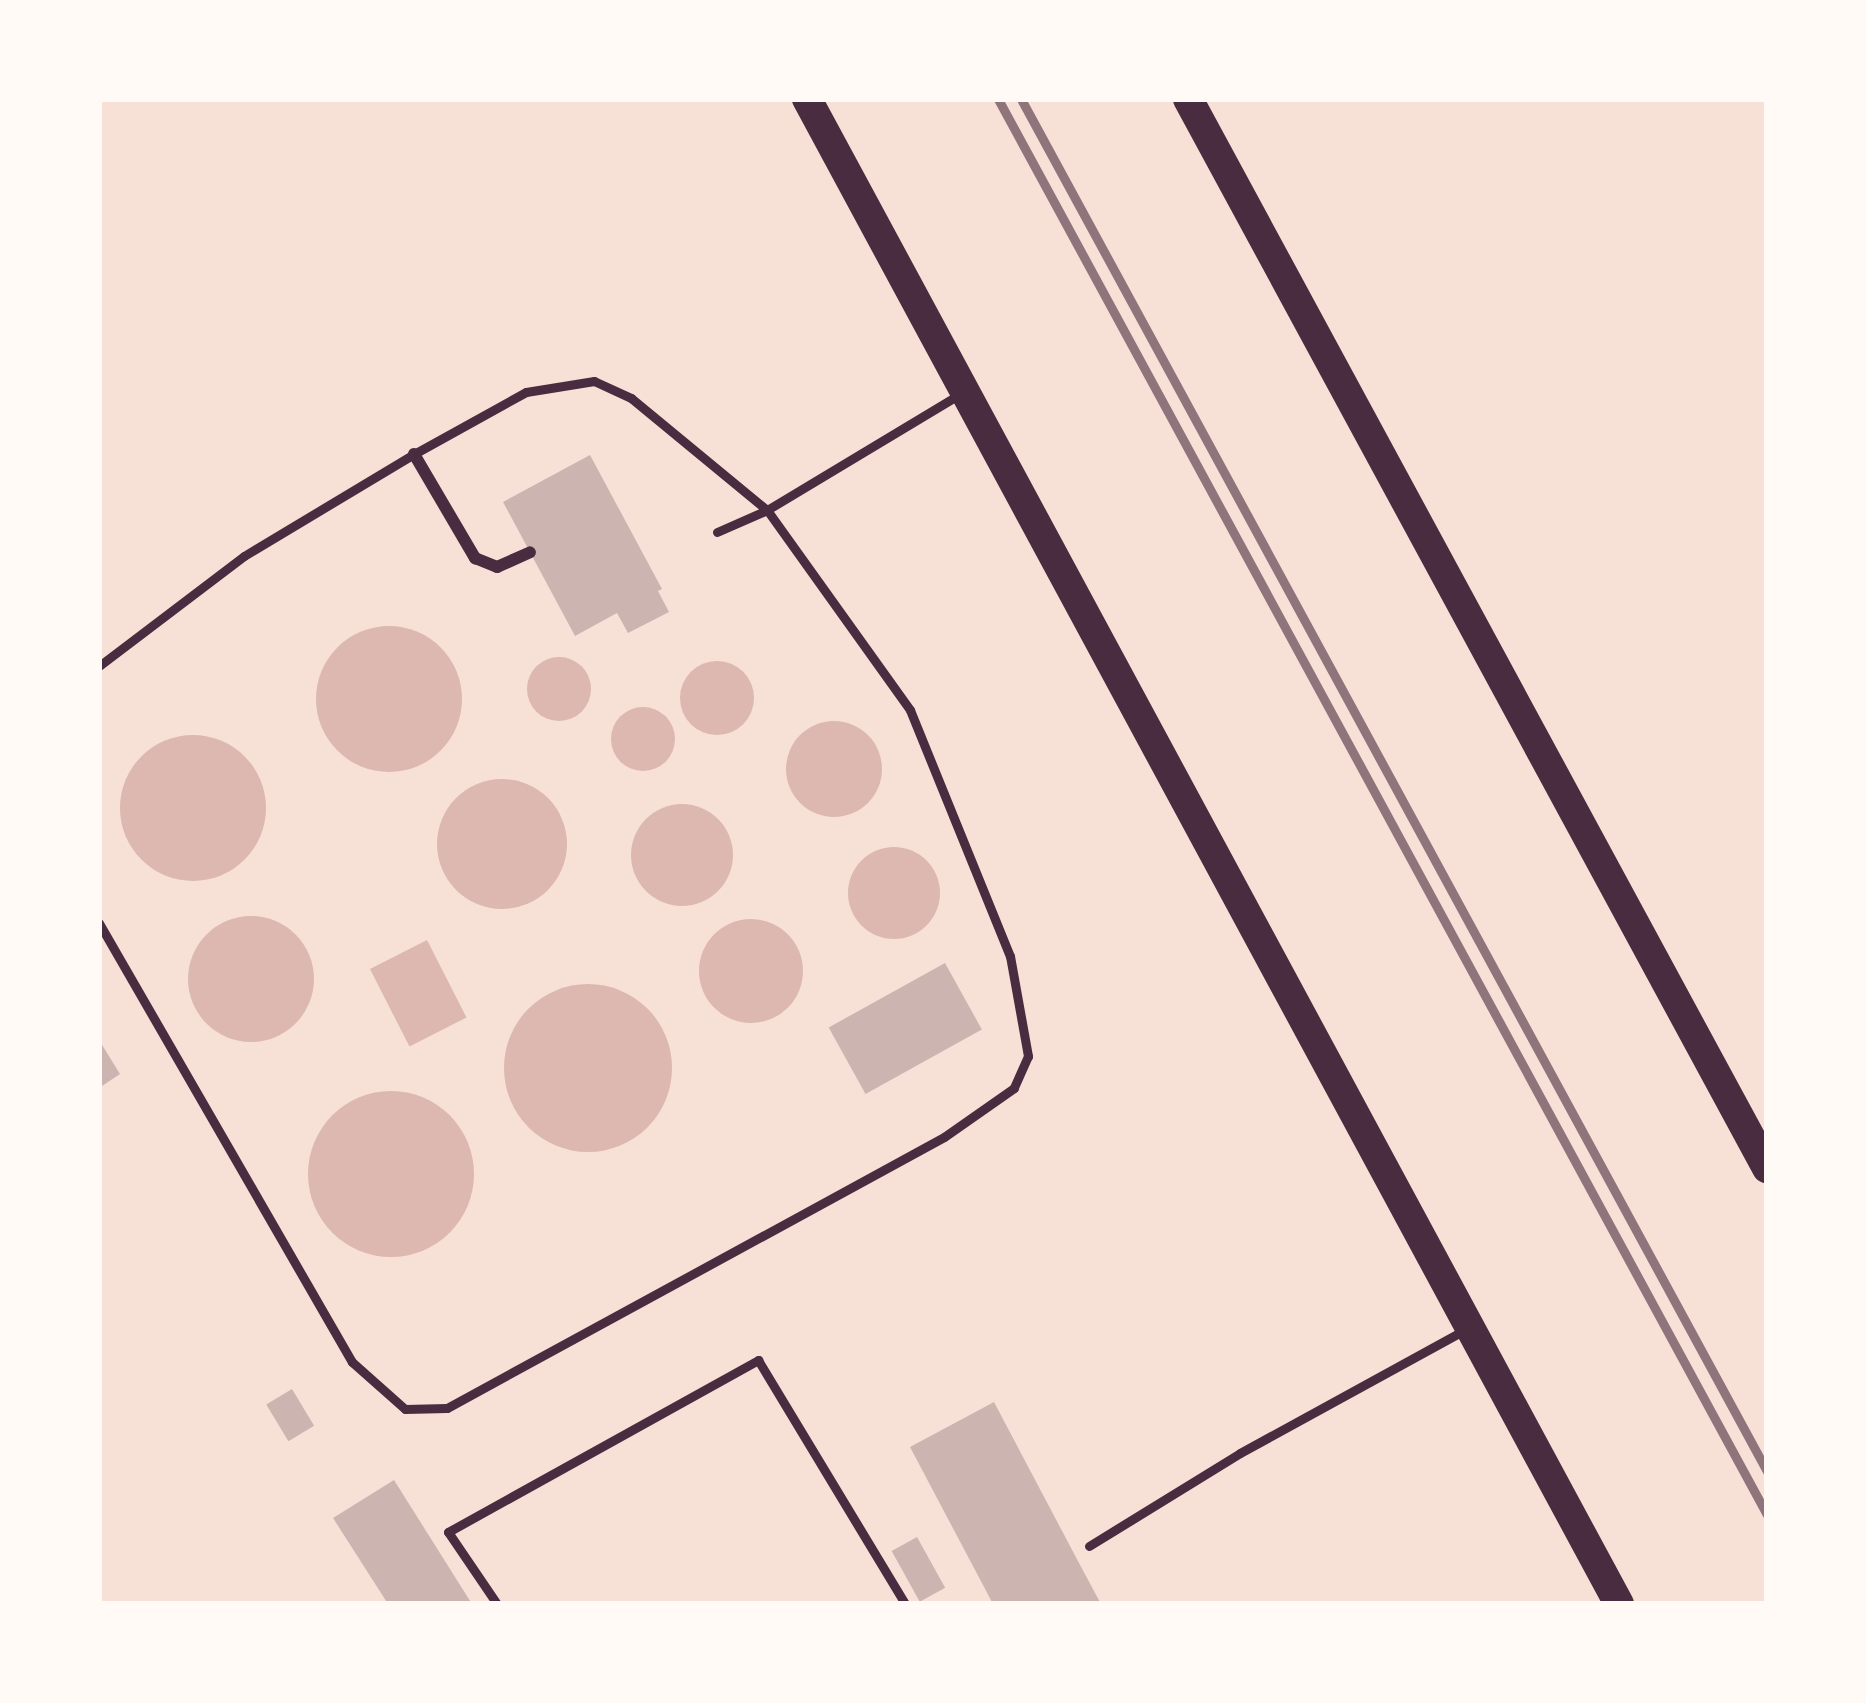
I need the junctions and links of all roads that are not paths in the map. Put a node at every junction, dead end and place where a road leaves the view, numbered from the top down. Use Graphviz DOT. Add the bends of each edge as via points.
graph roads {
  1 [pos="807,99"];
  2 [pos="1188,99"];
  3 [pos="965,391"];
  4 [pos="414,454"];
  5 [pos="767,510"];
  6 [pos="717,532"];
  7 [pos="530,552"];
  8 [pos="99,666"];
  9 [pos="99,923"];
  10 [pos="1767,1168"];
  11 [pos="1470,1327"];
  12 [pos="1089,1546"];
  13 [pos="496,1604"];
  14 [pos="905,1604"];
  15 [pos="1619,1604"];
  1 -- 3 [label="highway"];
  2 -- 10 [label="highway"];
  3 -- 5 [label="lane"];
  3 -- 11 [label="highway"];
  4 -- 5 [label="lane" via="526,392 594,381 631,398"];
  4 -- 7 [label="street" via="475,558 497,567"];
  4 -- 8 [label="lane" via="244,556"];
  5 -- 6 [label="lane"];
  5 -- 9 [label="lane" via="910,710 1010,956 1028,1056 1014,1088 944,1137 447,1408 405,1409 352,1361"];
  11 -- 12 [label="lane"];
  11 -- 15 [label="highway"];
  13 -- 14 [label="lane" via="448,1532 758,1360"];
}
